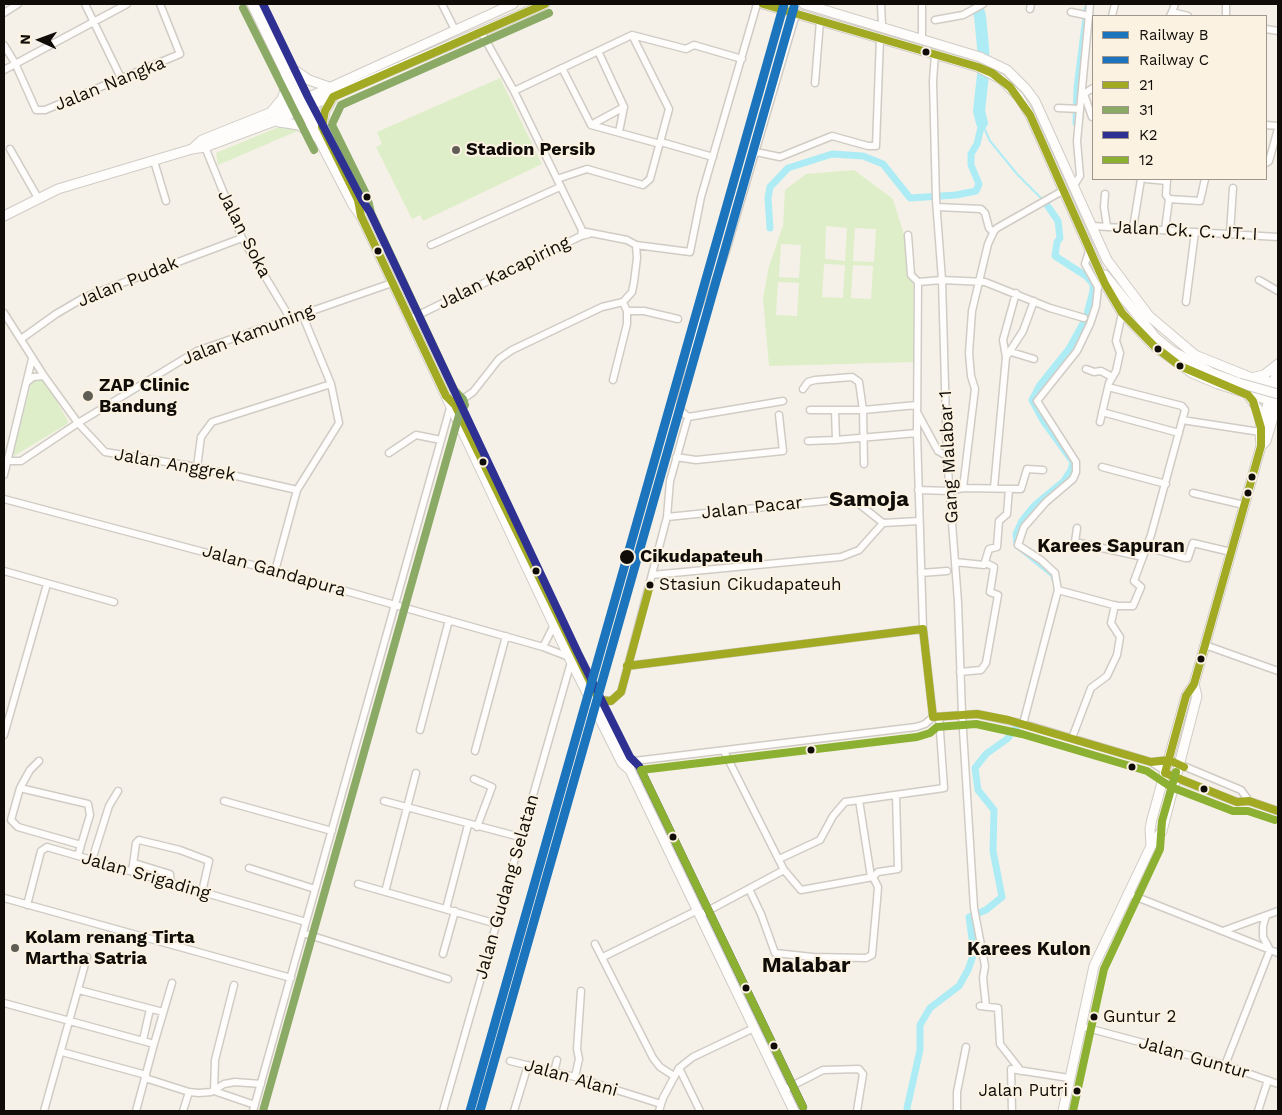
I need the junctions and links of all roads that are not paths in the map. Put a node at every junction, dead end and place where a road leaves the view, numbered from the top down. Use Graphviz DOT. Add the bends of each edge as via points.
graph roads {
  1 [pos="18,4"];
  2 [pos="85,4"];
  3 [pos="127,4"];
  4 [pos="160,4"];
  5 [pos="252,4"];
  6 [pos="260,4"];
  7 [pos="442,4"];
  8 [pos="513,4"];
  9 [pos="545,4"];
  10 [pos="757,4"];
  11 [pos="763,4"];
  12 [pos="804,4"];
  13 [pos="881,4"];
  14 [pos="922,4"];
  15 [pos="983,4"];
  16 [pos="1090,4"];
  17 [pos="1175,4"];
  18 [pos="1071,12"];
  19 [pos="4,13"];
  20 [pos="796,14"];
  21 [pos="1171,14"];
  22 [pos="1087,16"];
  23 [pos="935,20"];
  24 [pos="93,21"];
  25 [pos="820,21"];
  26 [pos="882,26"];
  27 [pos="455,30"];
  28 [pos="481,32"];
  29 [pos="632,35"];
  30 [pos="880,38"];
  31 [pos="922,39"];
  32 [pos="4,45"];
  33 [pos="598,51"];
  34 [pos="1090,53"];
  35 [pos="935,54"];
  36 [pos="742,59"];
  37 [pos="15,63"];
  38 [pos="562,68"];
  39 [pos="287,69"];
  40 [pos="4,70"];
  41 [pos="121,78"];
  42 [pos="815,82"];
  43 [pos="330,87"];
  44 [pos="1092,89"];
  45 [pos="514,92"];
  46 [pos="1083,95"];
  47 [pos="334,97"];
  48 [pos="303,99"];
  49 [pos="624,107"];
  50 [pos="308,108"];
  51 [pos="1058,108"];
  52 [pos="1077,109"];
  53 [pos="1092,116"];
  54 [pos="270,118"];
  55 [pos="591,125"];
  56 [pos="322,127"];
  57 [pos="1278,128"];
  58 [pos="619,132"];
  59 [pos="660,143"];
  60 [pos="323,145"];
  61 [pos="205,148"];
  62 [pos="10,149"];
  63 [pos="192,149"];
  64 [pos="756,152"];
  65 [pos="713,157"];
  66 [pos="154,161"];
  67 [pos="1267,162"];
  68 [pos="556,179"];
  69 [pos="1141,180"];
  70 [pos="1167,180"];
  71 [pos="1204,180"];
  72 [pos="1074,185"];
  73 [pos="560,187"];
  74 [pos="1233,188"];
  75 [pos="1064,190"];
  76 [pos="1105,194"];
  77 [pos="38,198"];
  78 [pos="1168,199"];
  79 [pos="166,201"];
  80 [pos="937,207"];
  81 [pos="4,216"];
  82 [pos="361,216"];
  83 [pos="1092,226"];
  84 [pos="1107,226"];
  85 [pos="1133,228"];
  86 [pos="1165,230"];
  87 [pos="993,232"];
  88 [pos="1195,232"];
  89 [pos="582,233"];
  90 [pos="1230,233"];
  91 [pos="908,235"];
  92 [pos="1278,237"];
  93 [pos="242,238"];
  94 [pos="431,244"];
  95 [pos="636,245"];
  96 [pos="1090,248"];
  97 [pos="1107,260"];
  98 [pos="1098,265"];
  99 [pos="942,280"];
  100 [pos="1259,280"];
  101 [pos="918,282"];
  102 [pos="980,282"];
  103 [pos="392,283"];
  104 [pos="1278,290"];
  105 [pos="1016,293"];
  106 [pos="1124,298"];
  107 [pos="1034,301"];
  108 [pos="623,302"];
  109 [pos="1186,302"];
  110 [pos="627,311"];
  111 [pos="302,314"];
  112 [pos="1121,316"];
  113 [pos="5,317"];
  114 [pos="290,318"];
  115 [pos="1084,318"];
  116 [pos="410,319"];
  117 [pos="678,319"];
  118 [pos="22,339"];
  119 [pos="1008,354"];
  120 [pos="32,359"];
  121 [pos="1034,359"];
  122 [pos="1278,364"];
  123 [pos="1278,368"];
  124 [pos="1086,369"];
  125 [pos="44,376"];
  126 [pos="1112,377"];
  127 [pos="1252,378"];
  128 [pos="612,380"];
  129 [pos="28,382"];
  130 [pos="331,384"];
  131 [pos="1276,384"];
  132 [pos="1108,387"];
  133 [pos="803,389"];
  134 [pos="1248,394"];
  135 [pos="1278,394"];
  136 [pos="783,401"];
  137 [pos="1276,402"];
  138 [pos="917,405"];
  139 [pos="452,407"];
  140 [pos="810,410"];
  141 [pos="835,410"];
  142 [pos="863,410"];
  143 [pos="1102,412"];
  144 [pos="917,413"];
  145 [pos="779,415"];
  146 [pos="1278,416"];
  147 [pos="688,417"];
  148 [pos="1182,420"];
  149 [pos="1100,422"];
  150 [pos="78,423"];
  151 [pos="1264,430"];
  152 [pos="916,433"];
  153 [pos="1179,433"];
  154 [pos="864,438"];
  155 [pos="441,440"];
  156 [pos="836,440"];
  157 [pos="808,442"];
  158 [pos="389,453"];
  159 [pos="947,456"];
  160 [pos="676,458"];
  161 [pos="8,462"];
  162 [pos="864,464"];
  163 [pos="197,467"];
  164 [pos="1102,467"];
  165 [pos="1043,470"];
  166 [pos="4,475"];
  167 [pos="1166,484"];
  168 [pos="963,488"];
  169 [pos="994,488"];
  170 [pos="1009,489"];
  171 [pos="297,490"];
  172 [pos="918,490"];
  173 [pos="950,491"];
  174 [pos="494,492"];
  175 [pos="1193,493"];
  176 [pos="4,499"];
  177 [pos="1244,505"];
  178 [pos="667,518"];
  179 [pos="919,521"];
  180 [pos="883,522"];
  181 [pos="1077,528"];
  182 [pos="1147,547"];
  183 [pos="1231,552"];
  184 [pos="1143,557"];
  185 [pos="956,562"];
  186 [pos="986,563"];
  187 [pos="275,571"];
  188 [pos="947,571"];
  189 [pos="4,572"];
  190 [pos="921,573"];
  191 [pos="652,576"];
  192 [pos="47,584"];
  193 [pos="1058,590"];
  194 [pos="114,602"];
  195 [pos="1114,605"];
  196 [pos="395,606"];
  197 [pos="449,620"];
  198 [pos="554,625"];
  199 [pos="923,629"];
  200 [pos="506,636"];
  201 [pos="1205,645"];
  202 [pos="543,647"];
  203 [pos="570,660"];
  204 [pos="627,666"];
  205 [pos="960,672"];
  206 [pos="1278,672"];
  207 [pos="1194,684"];
  208 [pos="600,700"];
  209 [pos="962,714"];
  210 [pos="936,717"];
  211 [pos="1023,724"];
  212 [pos="420,730"];
  213 [pos="4,735"];
  214 [pos="1072,738"];
  215 [pos="475,751"];
  216 [pos="724,751"];
  217 [pos="1169,760"];
  218 [pos="39,761"];
  219 [pos="626,762"];
  220 [pos="1151,762"];
  221 [pos="1179,765"];
  222 [pos="1165,773"];
  223 [pos="416,774"];
  224 [pos="1176,778"];
  225 [pos="474,779"];
  226 [pos="20,788"];
  227 [pos="118,791"];
  228 [pos="896,796"];
  229 [pos="859,800"];
  230 [pos="1249,800"];
  231 [pos="224,801"];
  232 [pos="384,801"];
  233 [pos="408,808"];
  234 [pos="1278,811"];
  235 [pos="468,825"];
  236 [pos="477,827"];
  237 [pos="332,831"];
  238 [pos="520,837"];
  239 [pos="81,845"];
  240 [pos="1151,846"];
  241 [pos="78,856"];
  242 [pos="779,859"];
  243 [pos="92,860"];
  244 [pos="134,863"];
  245 [pos="249,868"];
  246 [pos="784,870"];
  247 [pos="132,872"];
  248 [pos="872,877"];
  249 [pos="171,883"];
  250 [pos="358,884"];
  251 [pos="315,889"];
  252 [pos="749,889"];
  253 [pos="202,892"];
  254 [pos="385,892"];
  255 [pos="1129,894"];
  256 [pos="4,898"];
  257 [pos="27,905"];
  258 [pos="446,909"];
  259 [pos="455,911"];
  260 [pos="1278,911"];
  261 [pos="699,913"];
  262 [pos="1266,916"];
  263 [pos="306,922"];
  264 [pos="497,924"];
  265 [pos="1223,931"];
  266 [pos="303,934"];
  267 [pos="595,944"];
  268 [pos="1270,950"];
  269 [pos="1278,953"];
  270 [pos="443,954"];
  271 [pos="87,957"];
  272 [pos="603,957"];
  273 [pos="291,978"];
  274 [pos="448,979"];
  275 [pos="172,983"];
  276 [pos="234,985"];
  277 [pos="79,990"];
  278 [pos="582,991"];
  279 [pos="4,1003"];
  280 [pos="150,1009"];
  281 [pos="164,1012"];
  282 [pos="70,1021"];
  283 [pos="1080,1026"];
  284 [pos="754,1028"];
  285 [pos="142,1040"];
  286 [pos="154,1044"];
  287 [pos="966,1047"];
  288 [pos="62,1052"];
  289 [pos="557,1060"];
  290 [pos="510,1061"];
  291 [pos="528,1065"];
  292 [pos="1225,1065"];
  293 [pos="679,1068"];
  294 [pos="1021,1071"];
  295 [pos="554,1072"];
  296 [pos="674,1076"];
  297 [pos="146,1077"];
  298 [pos="575,1077"];
  299 [pos="1069,1078"];
  300 [pos="1268,1080"];
  301 [pos="261,1084"];
  302 [pos="1278,1084"];
  303 [pos="784,1090"];
  304 [pos="214,1091"];
  305 [pos="189,1092"];
  306 [pos="661,1104"];
  307 [pos="254,1108"];
  308 [pos="44,1111"];
  309 [pos="136,1111"];
  310 [pos="183,1111"];
  311 [pos="443,1111"];
  312 [pos="514,1111"];
  313 [pos="659,1111"];
  314 [pos="700,1111"];
  315 [pos="794,1111"];
  316 [pos="857,1111"];
  317 [pos="956,1111"];
  318 [pos="1012,1111"];
  319 [pos="1063,1111"];
  320 [pos="1258,1111"];
  1 -- 19 [label="street"];
  2 -- 24 [label="street"];
  3 -- 24 [label="street"];
  4 -- 41 [label="street, Jalan Nangka" via="180,54"];
  5 -- 39 [label="main road"];
  6 -- 39 [label="main road"];
  7 -- 27 [label="street"];
  8 -- 27 [label="main road"];
  9 -- 28 [label="main road"];
  10 -- 36 [label="street"];
  11 -- 20 [label="main road"];
  12 -- 26 [label="main road"];
  13 -- 26 [label="street"];
  14 -- 31 [label="street"];
  15 -- 23 [label="street" via="963,15"];
  16 -- 22 [label="street"];
  17 -- 21 [label="street"];
  18 -- 22 [label="street"];
  20 -- 25 [label="main road"];
  20 -- 64 [label="street"];
  22 -- 34 [label="street"];
  24 -- 37 [label="street"];
  24 -- 41 [label="street"];
  25 -- 30 [label="main road"];
  25 -- 42 [label="street"];
  26 -- 31 [label="main road"];
  27 -- 43 [label="main road"];
  28 -- 45 [label="street, Jalan Kacapiring"];
  28 -- 47 [label="main road"];
  29 -- 33 [label="street"];
  29 -- 36 [label="street"];
  29 -- 59 [label="street" via="669,109"];
  30 -- 35 [label="main road"];
  30 -- 64 [label="street" via="876,146 832,136 780,157"];
  31 -- 72 [label="main road" via="980,56 1018,79 1035,101"];
  32 -- 37 [label="street"];
  33 -- 38 [label="street"];
  33 -- 49 [label="street"];
  34 -- 46 [label="street"];
  35 -- 75 [label="main road" via="992,73 1010,87 1020,98"];
  35 -- 80 [label="street, Gang Malabar 1"];
  36 -- 65 [label="street"];
  37 -- 40 [label="street"];
  37 -- 41 [label="street, Jalan Nangka" via="36,110 40,112"];
  38 -- 45 [label="street"];
  38 -- 55 [label="street"];
  39 -- 43 [label="main road"];
  39 -- 48 [label="main road"];
  39 -- 54 [label="main road" via="282,100"];
  43 -- 48 [label="main road"];
  44 -- 46 [label="street"];
  45 -- 68 [label="street, Jalan Kacapiring"];
  46 -- 52 [label="street"];
  46 -- 53 [label="street"];
  47 -- 50 [label="main road"];
  47 -- 56 [label="main road" via="325,111"];
  48 -- 50 [label="main road"];
  48 -- 54 [label="main road"];
  49 -- 55 [label="street"];
  49 -- 58 [label="street"];
  50 -- 54 [label="main road"];
  50 -- 56 [label="main road"];
  50 -- 60 [label="main road"];
  51 -- 52 [label="street"];
  52 -- 72 [label="street" via="1081,170"];
  54 -- 60 [label="main road" via="299,125"];
  54 -- 61 [label="main road"];
  54 -- 63 [label="main road" via="202,140"];
  55 -- 58 [label="street"];
  56 -- 82 [label="main road" via="358,200"];
  57 -- 67 [label="street"];
  58 -- 59 [label="street"];
  59 -- 65 [label="street"];
  59 -- 68 [label="street" via="647,184 592,169 582,169"];
  60 -- 82 [label="main road"];
  61 -- 63 [label="main road"];
  61 -- 93 [label="street, Jalan Soka"];
  62 -- 77 [label="street"];
  63 -- 66 [label="main road"];
  64 -- 147 [label="street" via="701,323 681,400 680,410"];
  65 -- 95 [label="street" via="690,252"];
  66 -- 77 [label="main road"];
  66 -- 79 [label="street"];
  68 -- 73 [label="street, Jalan Kacapiring"];
  69 -- 85 [label="street"];
  70 -- 78 [label="street"];
  71 -- 78 [label="street" via="1200,201"];
  72 -- 83 [label="main road"];
  73 -- 89 [label="street, Jalan Kacapiring"];
  73 -- 94 [label="street"];
  74 -- 90 [label="street"];
  75 -- 87 [label="street"];
  75 -- 96 [label="main road"];
  76 -- 84 [label="street"];
  77 -- 81 [label="main road"];
  78 -- 86 [label="street"];
  80 -- 87 [label="street" via="981,209"];
  80 -- 99 [label="street, Gang Malabar 1"];
  82 -- 103 [label="main road"];
  83 -- 84 [label="street, Jalan Ck. C. JT. I"];
  83 -- 97 [label="main road"];
  84 -- 85 [label="street, Jalan Ck. C. JT. I"];
  85 -- 86 [label="street, Jalan Ck. C. JT. I"];
  86 -- 88 [label="street, Jalan Ck. C. JT. I"];
  87 -- 102 [label="street"];
  88 -- 90 [label="street, Jalan Ck. C. JT. I"];
  88 -- 109 [label="street"];
  89 -- 95 [label="street" via="627,240"];
  89 -- 116 [label="street, Jalan Kacapiring"];
  90 -- 92 [label="street, Jalan Ck. C. JT. I"];
  91 -- 101 [label="street" via="912,275"];
  93 -- 114 [label="street, Jalan Soka"];
  93 -- 118 [label="street, Jalan Pudak" via="85,297"];
  95 -- 108 [label="street" via="632,292"];
  96 -- 98 [label="main road"];
  96 -- 193 [label="street" via="1085,264 1098,288 1090,324 1077,351 1037,401 1076,462 1076,472 1073,480 1030,520 1018,539 1021,548 1055,573"];
  97 -- 106 [label="main road"];
  97 -- 127 [label="main road" via="1149,316 1174,339 1195,355"];
  98 -- 106 [label="main road"];
  98 -- 112 [label="main road"];
  99 -- 101 [label="street"];
  99 -- 102 [label="street"];
  99 -- 159 [label="street, Gang Malabar 1"];
  100 -- 104 [label="street"];
  101 -- 138 [label="street"];
  102 -- 105 [label="street"];
  102 -- 168 [label="street" via="969,338 969,366 975,389"];
  103 -- 111 [label="street, Jalan Kamuning"];
  103 -- 116 [label="main road"];
  105 -- 107 [label="street"];
  105 -- 119 [label="street" via="1004,334"];
  106 -- 135 [label="main road, bridge" via="1156,338 1172,351 1212,373"];
  107 -- 115 [label="street"];
  107 -- 119 [label="street" via="1023,331"];
  108 -- 110 [label="street"];
  108 -- 139 [label="street" via="602,307 512,350 499,360 473,392"];
  110 -- 117 [label="street" via="644,310"];
  110 -- 128 [label="street" via="627,324"];
  111 -- 114 [label="street, Jalan Kamuning"];
  111 -- 130 [label="street"];
  112 -- 126 [label="street" via="1116,342 1120,353"];
  112 -- 134 [label="main road" via="1180,366"];
  113 -- 118 [label="street, Jalan Anggrek"];
  114 -- 150 [label="street, Jalan Kamuning" via="197,352"];
  116 -- 139 [label="main road"];
  118 -- 120 [label="street, Jalan Anggrek"];
  119 -- 121 [label="street"];
  119 -- 169 [label="street"];
  120 -- 125 [label="street, Jalan Anggrek"];
  120 -- 129 [label="street"];
  122 -- 127 [label="main road" via="1264,375"];
  123 -- 131 [label="main road"];
  124 -- 126 [label="street"];
  125 -- 129 [label="street" via="33,377"];
  125 -- 150 [label="street, Jalan Anggrek"];
  126 -- 132 [label="street"];
  127 -- 131 [label="main road"];
  129 -- 161 [label="street"];
  130 -- 163 [label="street" via="212,422 201,436"];
  130 -- 171 [label="street" via="339,423"];
  131 -- 137 [label="main road"];
  132 -- 143 [label="street"];
  132 -- 148 [label="street" via="1184,406"];
  133 -- 142 [label="street" via="808,382 856,379"];
  134 -- 137 [label="main road"];
  134 -- 151 [label="main road" via="1258,410"];
  136 -- 147 [label="street"];
  137 -- 151 [label="main road"];
  138 -- 142 [label="street"];
  138 -- 144 [label="street"];
  139 -- 155 [label="street"];
  139 -- 174 [label="main road"];
  140 -- 141 [label="street"];
  141 -- 142 [label="street"];
  141 -- 156 [label="street"];
  142 -- 154 [label="street"];
  143 -- 149 [label="street"];
  143 -- 153 [label="street"];
  144 -- 152 [label="street"];
  144 -- 159 [label="street" via="938,451"];
  145 -- 160 [label="street" via="783,450 696,460"];
  146 -- 151 [label="main road"];
  147 -- 160 [label="street"];
  148 -- 151 [label="street"];
  148 -- 153 [label="street"];
  150 -- 161 [label="street, Jalan Kamuning" via="21,461"];
  150 -- 163 [label="street, Jalan Anggrek" via="105,452"];
  151 -- 177 [label="main road"];
  152 -- 154 [label="street"];
  152 -- 172 [label="street"];
  153 -- 167 [label="street"];
  154 -- 156 [label="street"];
  154 -- 162 [label="street"];
  155 -- 158 [label="street" via="416,435"];
  155 -- 196 [label="street"];
  156 -- 157 [label="street"];
  159 -- 173 [label="street, Gang Malabar 1"];
  160 -- 178 [label="street" via="668,488"];
  161 -- 166 [label="street"];
  163 -- 171 [label="street, Jalan Anggrek"];
  164 -- 167 [label="street"];
  165 -- 170 [label="street" via="1027,469 1022,489"];
  167 -- 182 [label="street"];
  168 -- 169 [label="street"];
  168 -- 173 [label="street"];
  169 -- 170 [label="street"];
  170 -- 186 [label="street" via="1006,514 999,521 998,545 989,549"];
  171 -- 187 [label="street"];
  172 -- 173 [label="street"];
  172 -- 179 [label="street"];
  173 -- 185 [label="street, Gang Malabar 1"];
  174 -- 198 [label="main road"];
  174 -- 208 [label="main road"];
  175 -- 177 [label="street"];
  176 -- 187 [label="street, Jalan Gandapura"];
  177 -- 183 [label="main road"];
  178 -- 180 [label="street, Jalan Pacar" via="845,499 854,500"];
  178 -- 191 [label="street"];
  179 -- 180 [label="street"];
  179 -- 190 [label="street"];
  180 -- 191 [label="street" via="858,550 841,557"];
  181 -- 184 [label="street" via="1075,542"];
  182 -- 183 [label="street" via="1185,558 1188,558 1193,543"];
  182 -- 184 [label="street"];
  183 -- 201 [label="main road"];
  184 -- 195 [label="street" via="1134,582 1141,586 1135,606"];
  185 -- 186 [label="street"];
  185 -- 205 [label="street, Gang Malabar 1"];
  186 -- 205 [label="street" via="993,565 990,592 998,595 986,663 981,670"];
  187 -- 196 [label="street, Jalan Gandapura"];
  188 -- 190 [label="street"];
  189 -- 192 [label="street"];
  190 -- 199 [label="street"];
  191 -- 204 [label="street"];
  192 -- 194 [label="street"];
  192 -- 213 [label="street"];
  193 -- 195 [label="street"];
  193 -- 211 [label="street"];
  195 -- 214 [label="street" via="1111,623 1120,637 1117,655 1107,676 1091,688"];
  196 -- 197 [label="street, Jalan Gandapura"];
  196 -- 237 [label="street"];
  197 -- 200 [label="street, Jalan Gandapura"];
  197 -- 212 [label="street"];
  198 -- 202 [label="street"];
  198 -- 203 [label="main road"];
  199 -- 204 [label="street"];
  199 -- 210 [label="street"];
  200 -- 202 [label="street, Jalan Gandapura"];
  200 -- 215 [label="street"];
  201 -- 206 [label="street"];
  201 -- 207 [label="main road"];
  202 -- 203 [label="street, Jalan Gandapura"];
  203 -- 219 [label="main road"];
  203 -- 238 [label="street, Jalan Gudang Selatan"];
  204 -- 208 [label="street" via="621,692 611,701"];
  205 -- 209 [label="street, Gang Malabar 1"];
  207 -- 217 [label="main road" via="1186,696"];
  207 -- 221 [label="main road" via="1196,696"];
  208 -- 219 [label="main road"];
  209 -- 210 [label="street"];
  209 -- 211 [label="street"];
  209 -- 294 [label="street, Gang Malabar 1" via="974,908 985,966 983,1006 998,1008 1000,1044"];
  210 -- 216 [label="street" via="916,727"];
  210 -- 228 [label="street" via="944,788"];
  211 -- 214 [label="street"];
  214 -- 220 [label="street"];
  216 -- 219 [label="street"];
  216 -- 242 [label="street"];
  217 -- 220 [label="street"];
  217 -- 221 [label="street"];
  217 -- 222 [label="main road"];
  218 -- 226 [label="street"];
  219 -- 261 [label="main road"];
  220 -- 222 [label="street"];
  221 -- 224 [label="main road"];
  221 -- 230 [label="street" via="1240,790"];
  222 -- 224 [label="street"];
  222 -- 240 [label="main road" via="1150,829"];
  223 -- 233 [label="street"];
  224 -- 230 [label="street" via="1237,802"];
  224 -- 240 [label="main road" via="1162,830"];
  225 -- 236 [label="street" via="492,787"];
  226 -- 239 [label="street" via="11,818 14,824"];
  226 -- 239 [label="street" via="88,804 90,815"];
  227 -- 243 [label="street" via="109,806"];
  228 -- 229 [label="street"];
  228 -- 248 [label="street" via="899,868 878,872"];
  229 -- 242 [label="street" via="842,804 820,840"];
  229 -- 248 [label="street"];
  230 -- 234 [label="street"];
  231 -- 237 [label="street"];
  232 -- 233 [label="street"];
  233 -- 235 [label="street"];
  233 -- 254 [label="street"];
  235 -- 236 [label="street"];
  235 -- 258 [label="street"];
  236 -- 238 [label="street"];
  237 -- 251 [label="street"];
  238 -- 264 [label="street, Jalan Gudang Selatan"];
  239 -- 241 [label="street"];
  240 -- 255 [label="main road"];
  241 -- 243 [label="street, Jalan Srigading"];
  241 -- 257 [label="street, Jalan Srigading" via="43,849"];
  242 -- 246 [label="street"];
  243 -- 247 [label="street, Jalan Srigading"];
  244 -- 247 [label="street"];
  244 -- 249 [label="street" via="170,874"];
  244 -- 253 [label="street" via="139,840 209,860"];
  245 -- 251 [label="street"];
  246 -- 248 [label="street" via="797,889 804,891"];
  246 -- 252 [label="street"];
  247 -- 249 [label="street, Jalan Srigading"];
  248 -- 252 [label="street" via="878,886 876,918 872,954 866,958 775,952"];
  249 -- 253 [label="street, Jalan Srigading"];
  250 -- 254 [label="street"];
  251 -- 263 [label="street"];
  252 -- 261 [label="street"];
  253 -- 263 [label="street, Jalan Srigading"];
  254 -- 258 [label="street"];
  255 -- 265 [label="street"];
  255 -- 283 [label="main road" via="1094,966"];
  256 -- 257 [label="street"];
  257 -- 273 [label="street"];
  258 -- 259 [label="street"];
  259 -- 264 [label="street"];
  259 -- 270 [label="street"];
  260 -- 262 [label="street"];
  261 -- 272 [label="street"];
  261 -- 284 [label="main road"];
  262 -- 265 [label="street"];
  262 -- 268 [label="street" via="1262,926 1263,937"];
  263 -- 266 [label="street"];
  264 -- 311 [label="street, Jalan Gudang Selatan"];
  265 -- 268 [label="street"];
  266 -- 273 [label="street"];
  266 -- 274 [label="street"];
  267 -- 272 [label="street"];
  268 -- 269 [label="street"];
  268 -- 292 [label="street"];
  271 -- 277 [label="street"];
  272 -- 296 [label="street" via="652,1058"];
  273 -- 301 [label="street"];
  275 -- 281 [label="street"];
  276 -- 304 [label="street" via="215,1060"];
  277 -- 280 [label="street"];
  277 -- 282 [label="street"];
  278 -- 298 [label="street" via="579,1059"];
  279 -- 282 [label="street"];
  280 -- 281 [label="street"];
  280 -- 285 [label="street"];
  281 -- 286 [label="street"];
  282 -- 285 [label="street"];
  282 -- 288 [label="street"];
  283 -- 292 [label="street, Jalan Guntur"];
  283 -- 299 [label="main road"];
  284 -- 293 [label="street" via="693,1057"];
  284 -- 303 [label="main road"];
  285 -- 286 [label="street"];
  286 -- 297 [label="street"];
  287 -- 317 [label="street"];
  288 -- 297 [label="street"];
  288 -- 308 [label="street"];
  289 -- 295 [label="street"];
  290 -- 291 [label="street, Jalan Alani"];
  291 -- 295 [label="street, Jalan Alani"];
  291 -- 312 [label="street"];
  292 -- 300 [label="street, Jalan Guntur"];
  293 -- 296 [label="street"];
  293 -- 314 [label="street"];
  294 -- 299 [label="street"];
  294 -- 318 [label="street" via="1011,1069"];
  295 -- 298 [label="street, Jalan Alani"];
  296 -- 306 [label="street"];
  297 -- 305 [label="street"];
  297 -- 309 [label="street"];
  298 -- 306 [label="street, Jalan Alani"];
  299 -- 319 [label="main road"];
  300 -- 302 [label="street, Jalan Guntur"];
  300 -- 320 [label="street"];
  301 -- 304 [label="street" via="230,1082"];
  301 -- 307 [label="street"];
  303 -- 315 [label="main road"];
  303 -- 316 [label="street" via="823,1070 859,1069 863,1074"];
  304 -- 305 [label="street"];
  304 -- 307 [label="street"];
  305 -- 310 [label="street"];
  306 -- 313 [label="street"];
}
